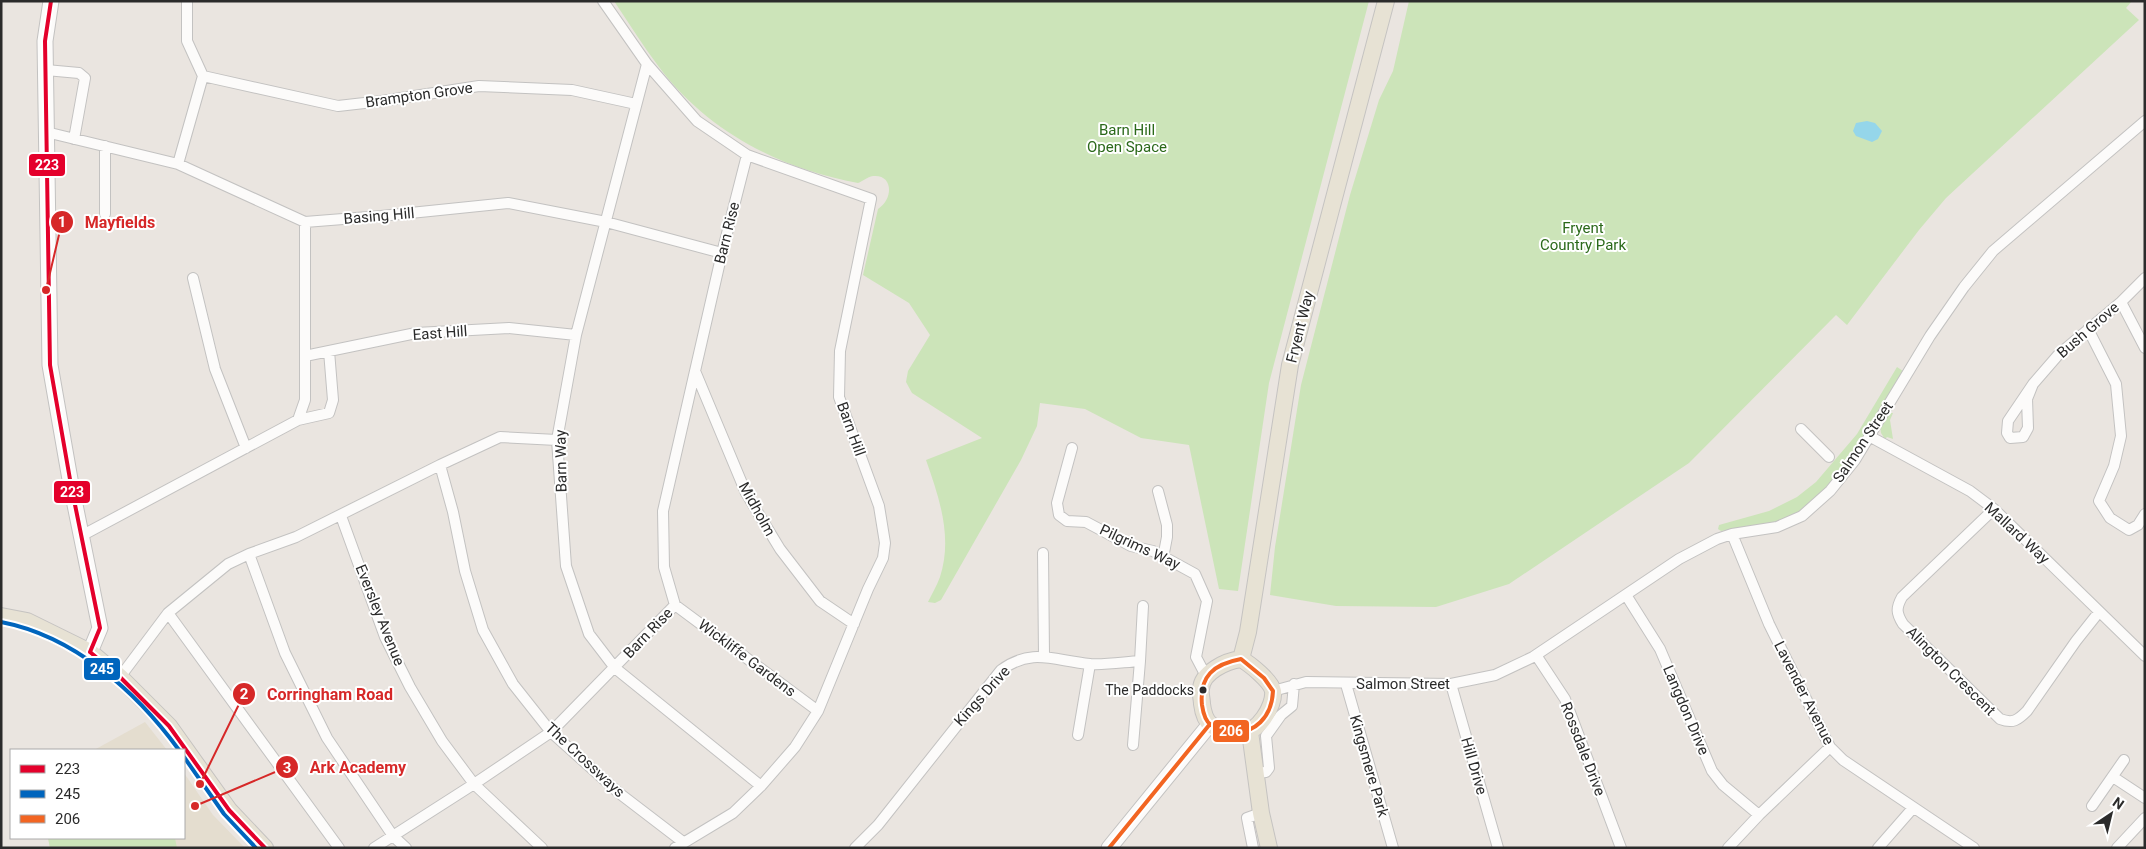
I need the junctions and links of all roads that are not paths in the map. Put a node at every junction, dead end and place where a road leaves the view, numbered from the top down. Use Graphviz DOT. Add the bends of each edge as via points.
graph roads {
  1 [pos="52,1"];
  2 [pos="187,1"];
  3 [pos="602,1"];
  4 [pos="1386,1"];
  5 [pos="648,64"];
  6 [pos="46,70"];
  7 [pos="203,76"];
  8 [pos="636,104"];
  9 [pos="2145,121"];
  10 [pos="46,132"];
  11 [pos="74,139"];
  12 [pos="105,146"];
  13 [pos="747,155"];
  14 [pos="178,164"];
  15 [pos="105,214"];
  16 [pos="305,222"];
  17 [pos="606,222"];
  18 [pos="722,253"];
  19 [pos="194,278"];
  20 [pos="2145,278"];
  21 [pos="2121,302"];
  22 [pos="2088,329"];
  23 [pos="576,335"];
  24 [pos="2145,348"];
  25 [pos="328,351"];
  26 [pos="305,356"];
  27 [pos="695,371"];
  28 [pos="2033,384"];
  29 [pos="298,420"];
  30 [pos="1801,429"];
  31 [pos="1870,436"];
  32 [pos="557,440"];
  33 [pos="246,448"];
  34 [pos="1072,448"];
  35 [pos="1829,457"];
  36 [pos="440,465"];
  37 [pos="1158,491"];
  38 [pos="1994,509"];
  39 [pos="2145,514"];
  40 [pos="341,516"];
  41 [pos="1732,534"];
  42 [pos="82,536"];
  43 [pos="1043,553"];
  44 [pos="249,554"];
  45 [pos="1163,558"];
  46 [pos="1626,595"];
  47 [pos="675,605"];
  48 [pos="1143,606"];
  49 [pos="2099,612"];
  50 [pos="168,613"];
  51 [pos="1,616"];
  52 [pos="854,624"];
  53 [pos="90,652"];
  54 [pos="1536,655"];
  55 [pos="1044,656"];
  56 [pos="2145,656"];
  57 [pos="1241,659"];
  58 [pos="1140,661"];
  59 [pos="1090,664"];
  60 [pos="614,668"];
  61 [pos="1206,676"];
  62 [pos="120,677"];
  63 [pos="1294,684"];
  64 [pos="1346,684"];
  65 [pos="1451,684"];
  66 [pos="1273,691"];
  67 [pos="818,711"];
  68 [pos="1210,724"];
  69 [pos="551,732"];
  70 [pos="1250,732"];
  71 [pos="1078,735"];
  72 [pos="1132,745"];
  73 [pos="1830,748"];
  74 [pos="2124,760"];
  75 [pos="1256,773"];
  76 [pos="2113,777"];
  77 [pos="474,784"];
  78 [pos="761,786"];
  79 [pos="2145,798"];
  80 [pos="2092,806"];
  81 [pos="1914,808"];
  82 [pos="1261,813"];
  83 [pos="1759,815"];
  84 [pos="2145,818"];
  85 [pos="393,836"];
  86 [pos="679,845"];
  87 [pos="265,848"];
  88 [pos="340,848"];
  89 [pos="374,848"];
  90 [pos="406,848"];
  91 [pos="542,848"];
  92 [pos="855,848"];
  93 [pos="1109,848"];
  94 [pos="1253,848"];
  95 [pos="1269,848"];
  96 [pos="1393,848"];
  97 [pos="1498,848"];
  98 [pos="1622,848"];
  99 [pos="1728,848"];
  100 [pos="1878,848"];
  101 [pos="1974,848"];
  102 [pos="2117,848"];
  1 -- 6 [label="street" via="45,41"];
  2 -- 7 [label="street" via="188,41"];
  3 -- 5 [label="street, Barn Hill"];
  4 -- 57 [label="main road, Fryent Way" via="1290,365"];
  5 -- 8 [label="street, Barn Way"];
  5 -- 13 [label="street, Barn Hill" via="697,121"];
  6 -- 10 [label="street"];
  6 -- 11 [label="street" via="79,73 85,78"];
  7 -- 8 [label="street, Brampton Grove" via="338,106 479,86 572,90"];
  7 -- 14 [label="street"];
  8 -- 17 [label="street, Barn Way"];
  9 -- 31 [label="street, Salmon Street" via="1993,251 1930,336"];
  10 -- 11 [label="street, Basing Hill"];
  10 -- 42 [label="street" via="50,365"];
  11 -- 12 [label="street, Basing Hill"];
  12 -- 14 [label="street, Basing Hill"];
  12 -- 15 [label="street"];
  13 -- 18 [label="street, Barn Rise"];
  13 -- 52 [label="street, Barn Hill" via="871,199 840,350 839,397 880,506 885,543 883,558"];
  14 -- 16 [label="street, Basing Hill"];
  16 -- 17 [label="street, Basing Hill" via="508,203"];
  16 -- 26 [label="street"];
  17 -- 18 [label="street, Basing Hill"];
  17 -- 23 [label="street, Barn Way"];
  18 -- 27 [label="street, Barn Rise"];
  19 -- 33 [label="street" via="215,369"];
  20 -- 21 [label="street, Bush Grove"];
  21 -- 22 [label="street, Bush Grove"];
  21 -- 24 [label="street"];
  22 -- 28 [label="street, Bush Grove" via="2059,354"];
  22 -- 39 [label="street" via="2116,384 2121,436 2114,466 2099,501 2110,518 2129,530 2138,525"];
  23 -- 25 [label="street, East Hill" via="509,328 416,333"];
  23 -- 32 [label="street, Barn Way"];
  25 -- 26 [label="street, East Hill"];
  25 -- 29 [label="street" via="333,400 328,413"];
  26 -- 29 [label="street" via="305,400"];
  27 -- 47 [label="street, Barn Rise" via="663,511 664,567"];
  27 -- 52 [label="street, Midholm" via="746,493 780,549 820,600"];
  28 -- 28 [label="street, Bush Grove" via="2008,420 2010,438 2023,437 2028,428 2027,399"];
  29 -- 33 [label="street"];
  30 -- 35 [label="street"];
  31 -- 38 [label="street, Mallard Way" via="1970,491"];
  31 -- 41 [label="street, Salmon Street" via="1830,491 1802,516 1777,527"];
  32 -- 36 [label="street" via="500,437"];
  32 -- 60 [label="street, Barn Way" via="566,566 589,634"];
  33 -- 42 [label="street"];
  34 -- 45 [label="street, Pilgrims Way" via="1057,503 1059,515 1066,521 1086,522 1131,546"];
  36 -- 40 [label="street"];
  36 -- 69 [label="street, The Crossways" via="465,571 483,630 513,684"];
  37 -- 45 [label="street" via="1167,525"];
  38 -- 49 [label="street, Mallard Way"];
  38 -- 49 [label="street, Alington Crescent" via="1902,597 1897,616 1903,624 2000,719 2010,722 2018,720 2027,711"];
  40 -- 44 [label="street" via="296,538"];
  40 -- 77 [label="street, Eversley Avenue" via="385,636 410,687"];
  41 -- 46 [label="street, Salmon Street" via="1679,559"];
  41 -- 73 [label="street, Lavender Avenue" via="1769,624"];
  42 -- 53 [label="street" via="100,628"];
  43 -- 55 [label="street"];
  44 -- 50 [label="street" via="228,564"];
  44 -- 85 [label="street" via="285,653 327,738"];
  45 -- 61 [label="street, Pilgrims Way" via="1195,574 1207,601 1196,657"];
  46 -- 54 [label="street, Salmon Street"];
  46 -- 83 [label="street, Langdon Drive" via="1660,649 1712,772"];
  47 -- 60 [label="street, Barn Rise"];
  47 -- 67 [label="street, Wickliffe Gardens"];
  48 -- 58 [label="street"];
  49 -- 56 [label="street, Mallard Way"];
  50 -- 62 [label="street"];
  50 -- 88 [label="street"];
  51 -- 53 [label="main road" via="27,621"];
  52 -- 67 [label="street, Barn Hill"];
  53 -- 62 [label="main road"];
  54 -- 65 [label="street, Salmon Street" via="1495,676"];
  54 -- 98 [label="street, Rossdale Drive" via="1565,699"];
  55 -- 59 [label="street, Kings Drive"];
  55 -- 92 [label="street, Kings Drive" via="1016,660 1001,670 878,825"];
  57 -- 61 [label="main road"];
  57 -- 66 [label="main road" via="1262,676"];
  58 -- 59 [label="street, Kings Drive"];
  58 -- 72 [label="street"];
  59 -- 71 [label="street"];
  60 -- 69 [label="street, Barn Rise"];
  60 -- 78 [label="street, Barn Way"];
  61 -- 68 [label="main road" via="1200,688 1203,713"];
  62 -- 87 [label="main road" via="169,726 229,810"];
  63 -- 64 [label="street, Salmon Street"];
  63 -- 66 [label="street, Salmon Street"];
  63 -- 75 [label="street" via="1292,706 1266,736 1269,768 1266,772"];
  64 -- 65 [label="street, Salmon Street"];
  64 -- 96 [label="street, Kingsmere Park"];
  65 -- 97 [label="street, Hill Drive"];
  66 -- 70 [label="main road" via="1267,711 1258,727"];
  67 -- 78 [label="street, Barn Hill" via="795,747"];
  68 -- 70 [label="main road" via="1219,729"];
  68 -- 93 [label="street"];
  69 -- 77 [label="street, Barn Rise"];
  69 -- 86 [label="street, The Crossways"];
  70 -- 75 [label="main road"];
  73 -- 81 [label="street, Lavender Avenue"];
  73 -- 83 [label="street"];
  74 -- 76 [label="street"];
  75 -- 82 [label="main road"];
  76 -- 79 [label="street"];
  76 -- 80 [label="street"];
  77 -- 85 [label="street, Barn Rise"];
  77 -- 91 [label="street, Eversley Avenue"];
  78 -- 86 [label="street, Barn Hill" via="732,813"];
  81 -- 100 [label="street"];
  81 -- 101 [label="street, Lavender Avenue"];
  82 -- 94 [label="street" via="1247,818"];
  82 -- 95 [label="main road"];
  83 -- 99 [label="street"];
  84 -- 102 [label="street"];
  85 -- 89 [label="street, Barn Rise"];
  85 -- 90 [label="street"];
}
